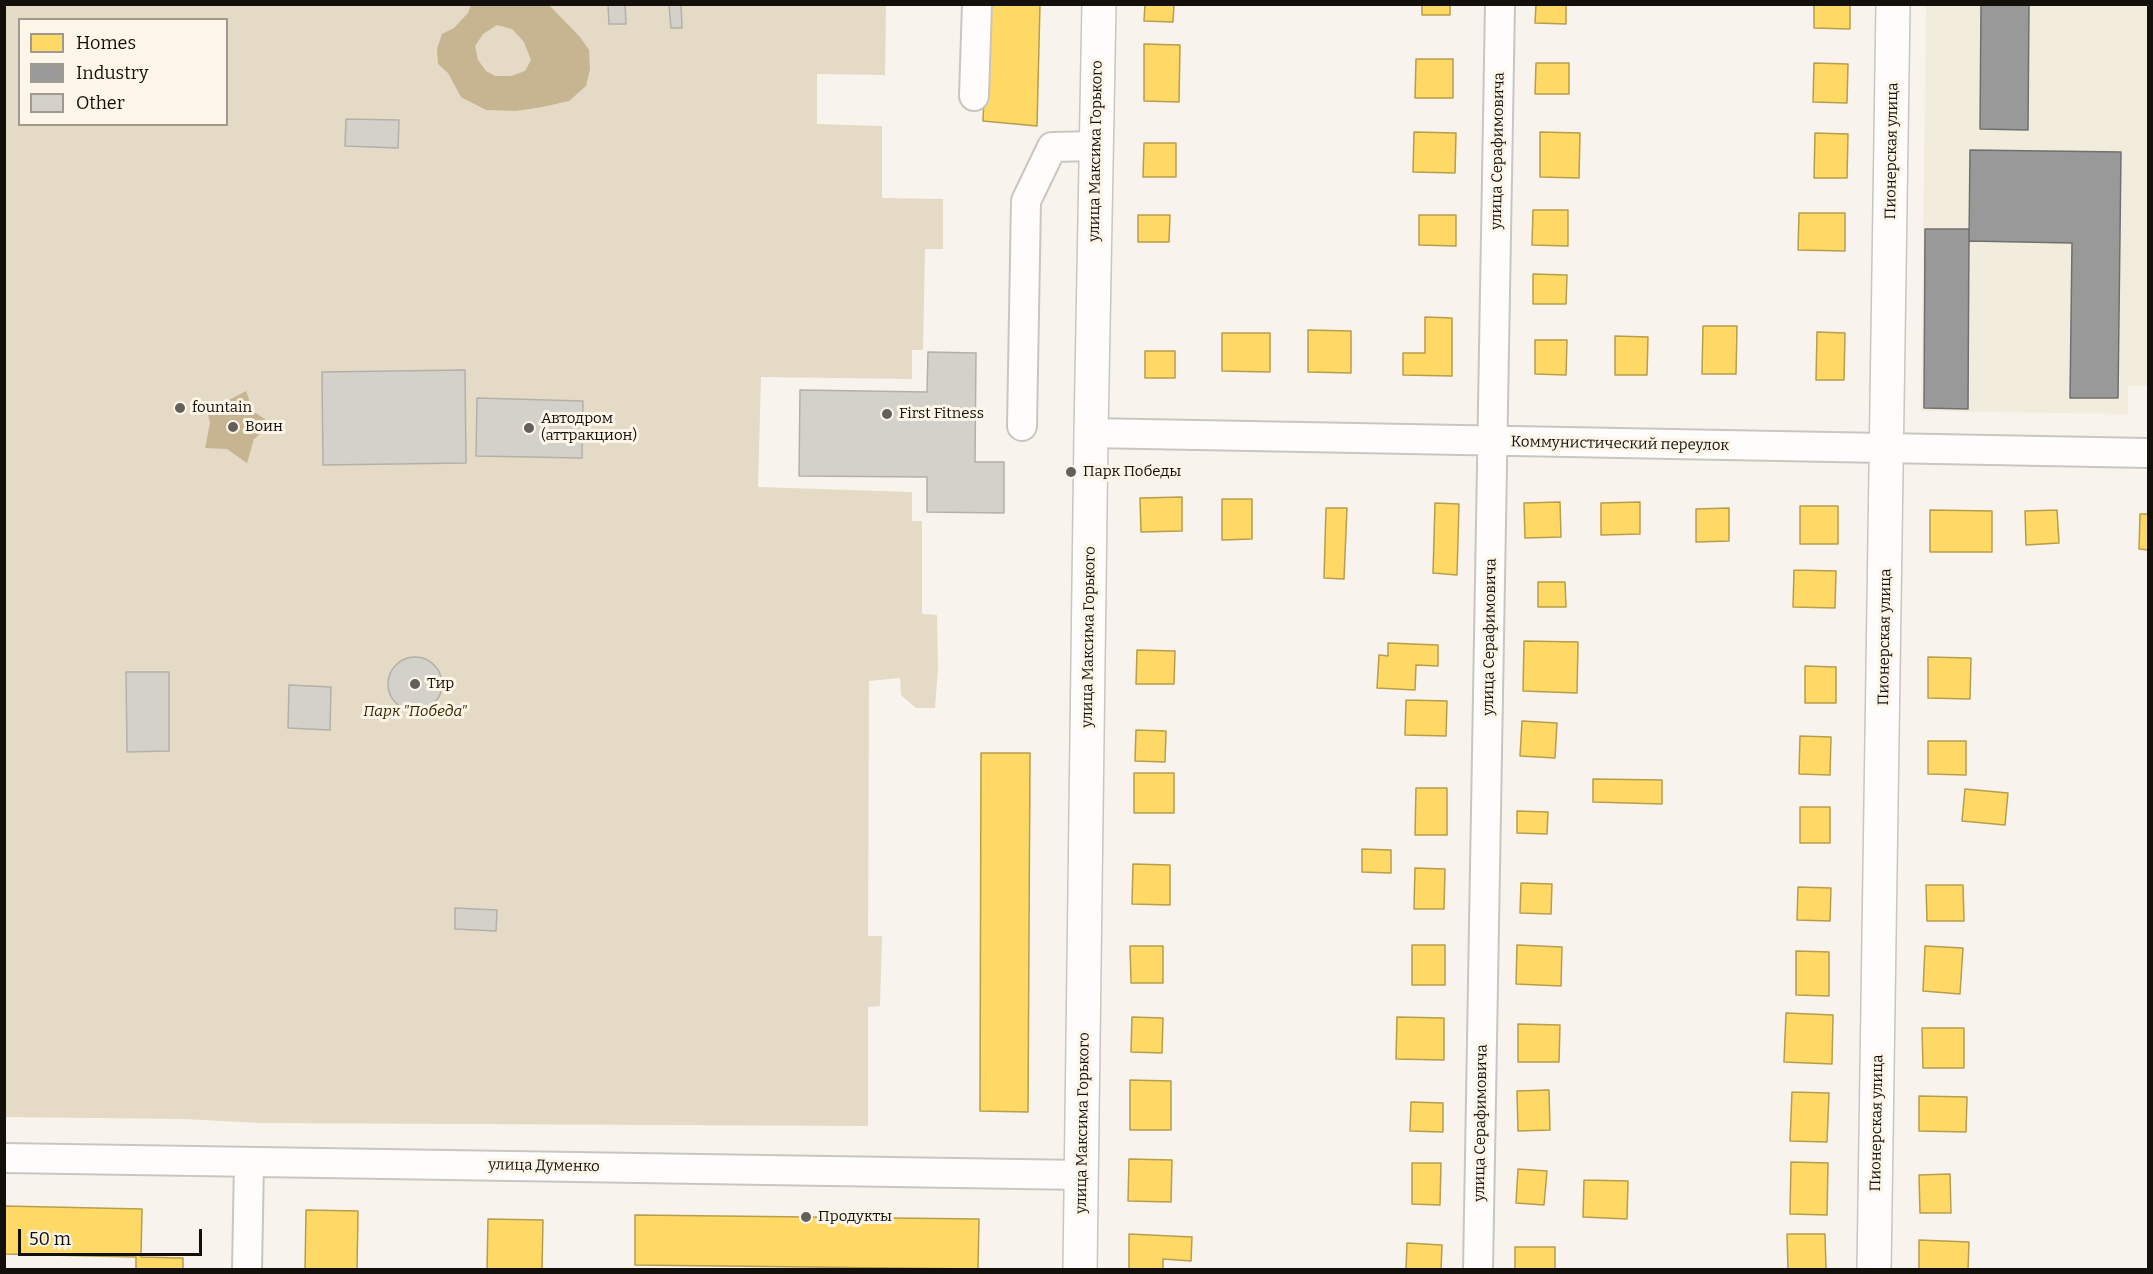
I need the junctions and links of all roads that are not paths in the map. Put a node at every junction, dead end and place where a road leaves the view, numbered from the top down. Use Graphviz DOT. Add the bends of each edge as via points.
graph roads {
  1 [pos="977,4"];
  2 [pos="1099,4"];
  3 [pos="1500,4"];
  4 [pos="1893,4"];
  5 [pos="974,96"];
  6 [pos="1096,146"];
  7 [pos="1022,426"];
  8 [pos="1091,433"];
  9 [pos="1494,441"];
  10 [pos="1888,449"];
  11 [pos="2148,453"];
  12 [pos="4,1158"];
  13 [pos="249,1162"];
  14 [pos="1083,1175"];
  15 [pos="247,1269"];
  16 [pos="1080,1269"];
  17 [pos="1478,1269"];
  18 [pos="1874,1269"];
  1 -- 5 [label="street"];
  2 -- 6 [label="street, улица Максима Горького"];
  3 -- 9 [label="street, улица Серафимовича"];
  4 -- 10 [label="street, Пионерская улица"];
  6 -- 7 [label="street" via="1052,147 1026,201"];
  6 -- 8 [label="street, улица Максима Горького"];
  8 -- 9 [label="street, Коммунистический переулок"];
  8 -- 14 [label="street, улица Максима Горького"];
  9 -- 10 [label="street, Коммунистический переулок"];
  9 -- 17 [label="street, улица Серафимовича"];
  10 -- 11 [label="street, Коммунистический переулок"];
  10 -- 18 [label="street, Пионерская улица"];
  12 -- 13 [label="street, улица Думенко"];
  13 -- 14 [label="street, улица Думенко"];
  13 -- 15 [label="street"];
  14 -- 16 [label="street, улица Максима Горького"];
}
